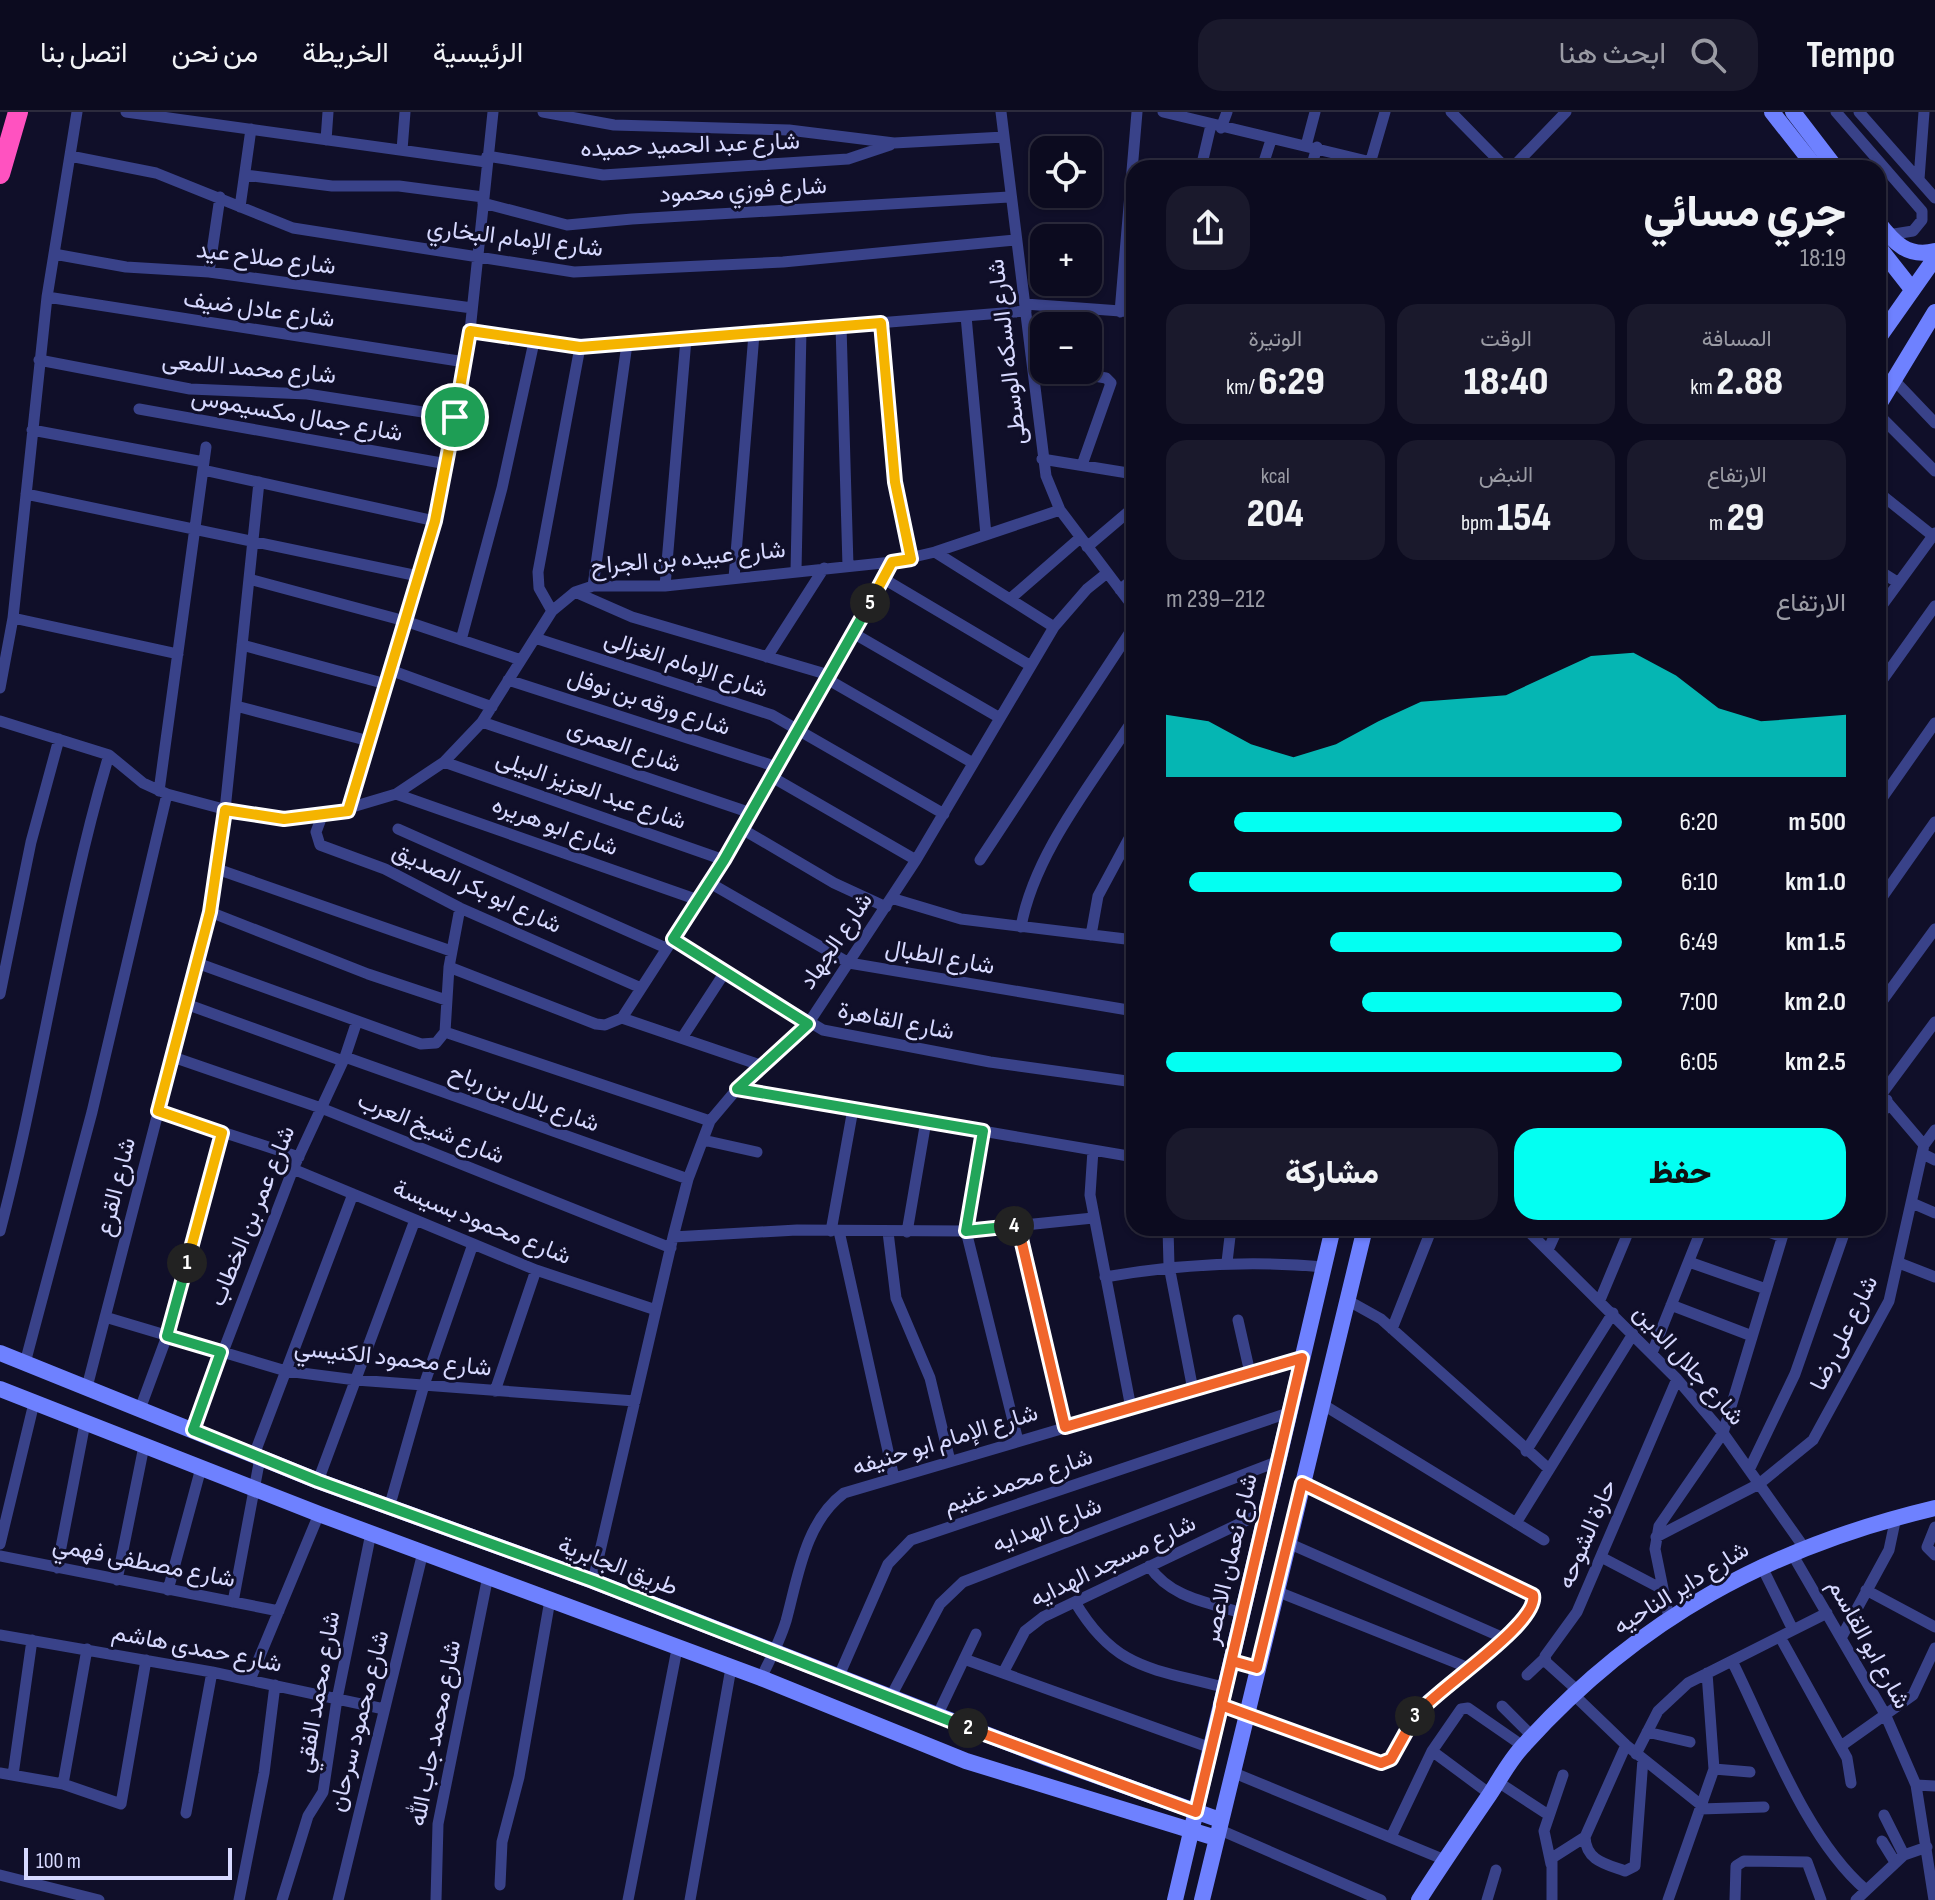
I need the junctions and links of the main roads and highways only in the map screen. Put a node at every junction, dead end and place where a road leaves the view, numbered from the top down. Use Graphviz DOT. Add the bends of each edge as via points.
graph roads {
  1 [pos="18,112"];
  2 [pos="0,174"];
  1 -- 2 [label="highway"];
}
